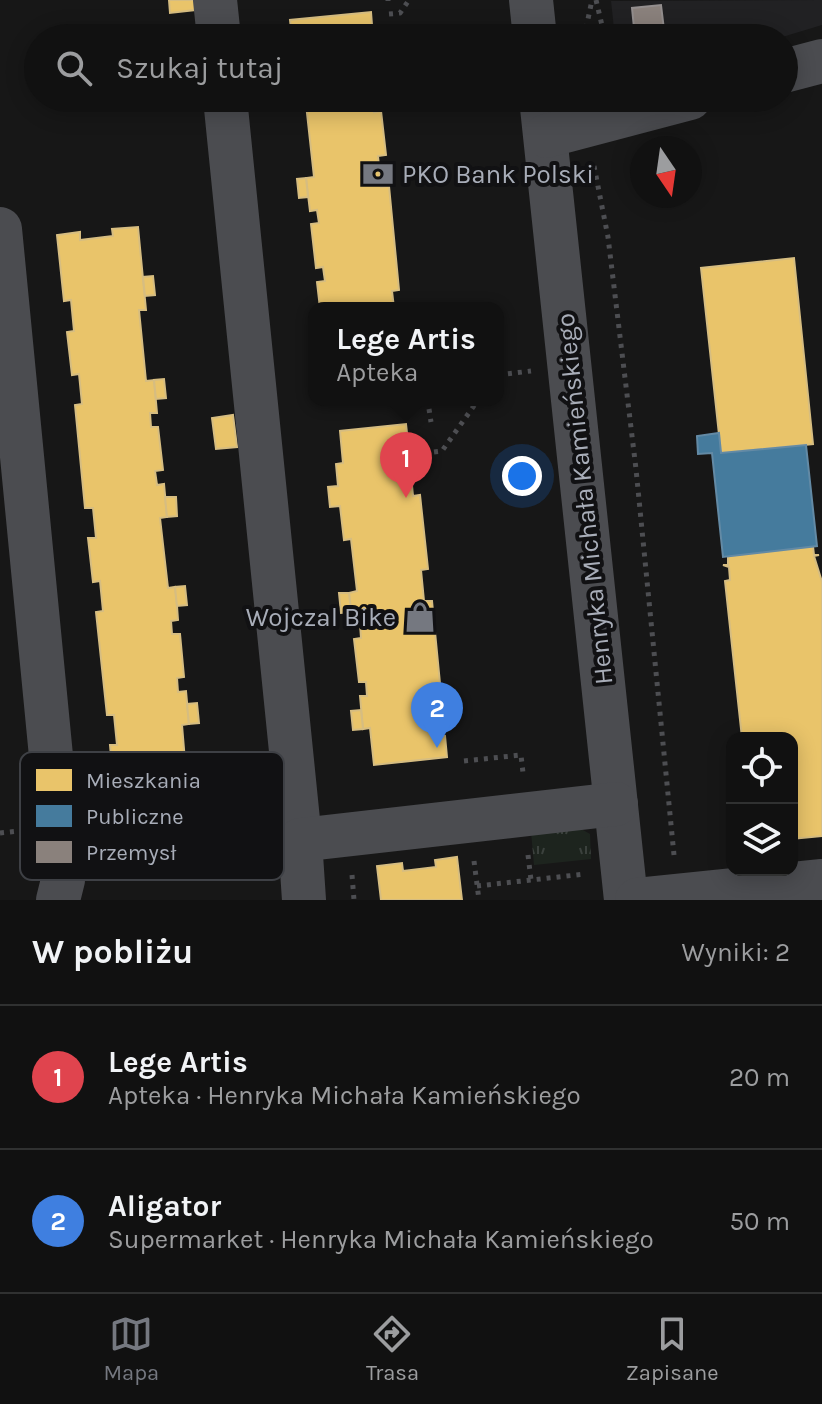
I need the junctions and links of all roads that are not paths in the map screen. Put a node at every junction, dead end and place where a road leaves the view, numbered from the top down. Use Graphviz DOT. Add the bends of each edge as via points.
graph roads {
  1 [pos="215,0"];
  2 [pos="531,0"];
  3 [pos="218,24"];
  4 [pos="534,24"];
  5 [pos="822,62"];
  6 [pos="798,68"];
  7 [pos="226,112"];
  8 [pos="582,112"];
  9 [pos="543,117"];
  10 [pos="0,229"];
  11 [pos="51,752"];
  12 [pos="616,804"];
  13 [pos="298,822"];
  14 [pos="63,880"];
  15 [pos="822,881"];
  16 [pos="612,886"];
  17 [pos="58,900"];
  18 [pos="304,900"];
  19 [pos="637,900"];
  1 -- 3 [label="street"];
  2 -- 4 [label="street"];
  5 -- 6 [label="street"];
  7 -- 13 [label="street"];
  8 -- 9 [label="street"];
  9 -- 12 [label="street, Henryka Michała Kamieńskiego"];
  10 -- 11 [label="street"];
  12 -- 13 [label="street"];
  12 -- 16 [label="street, Henryka Michała Kamieńskiego"];
  13 -- 18 [label="street"];
  14 -- 17 [label="street"];
  15 -- 19 [label="street"];
}
